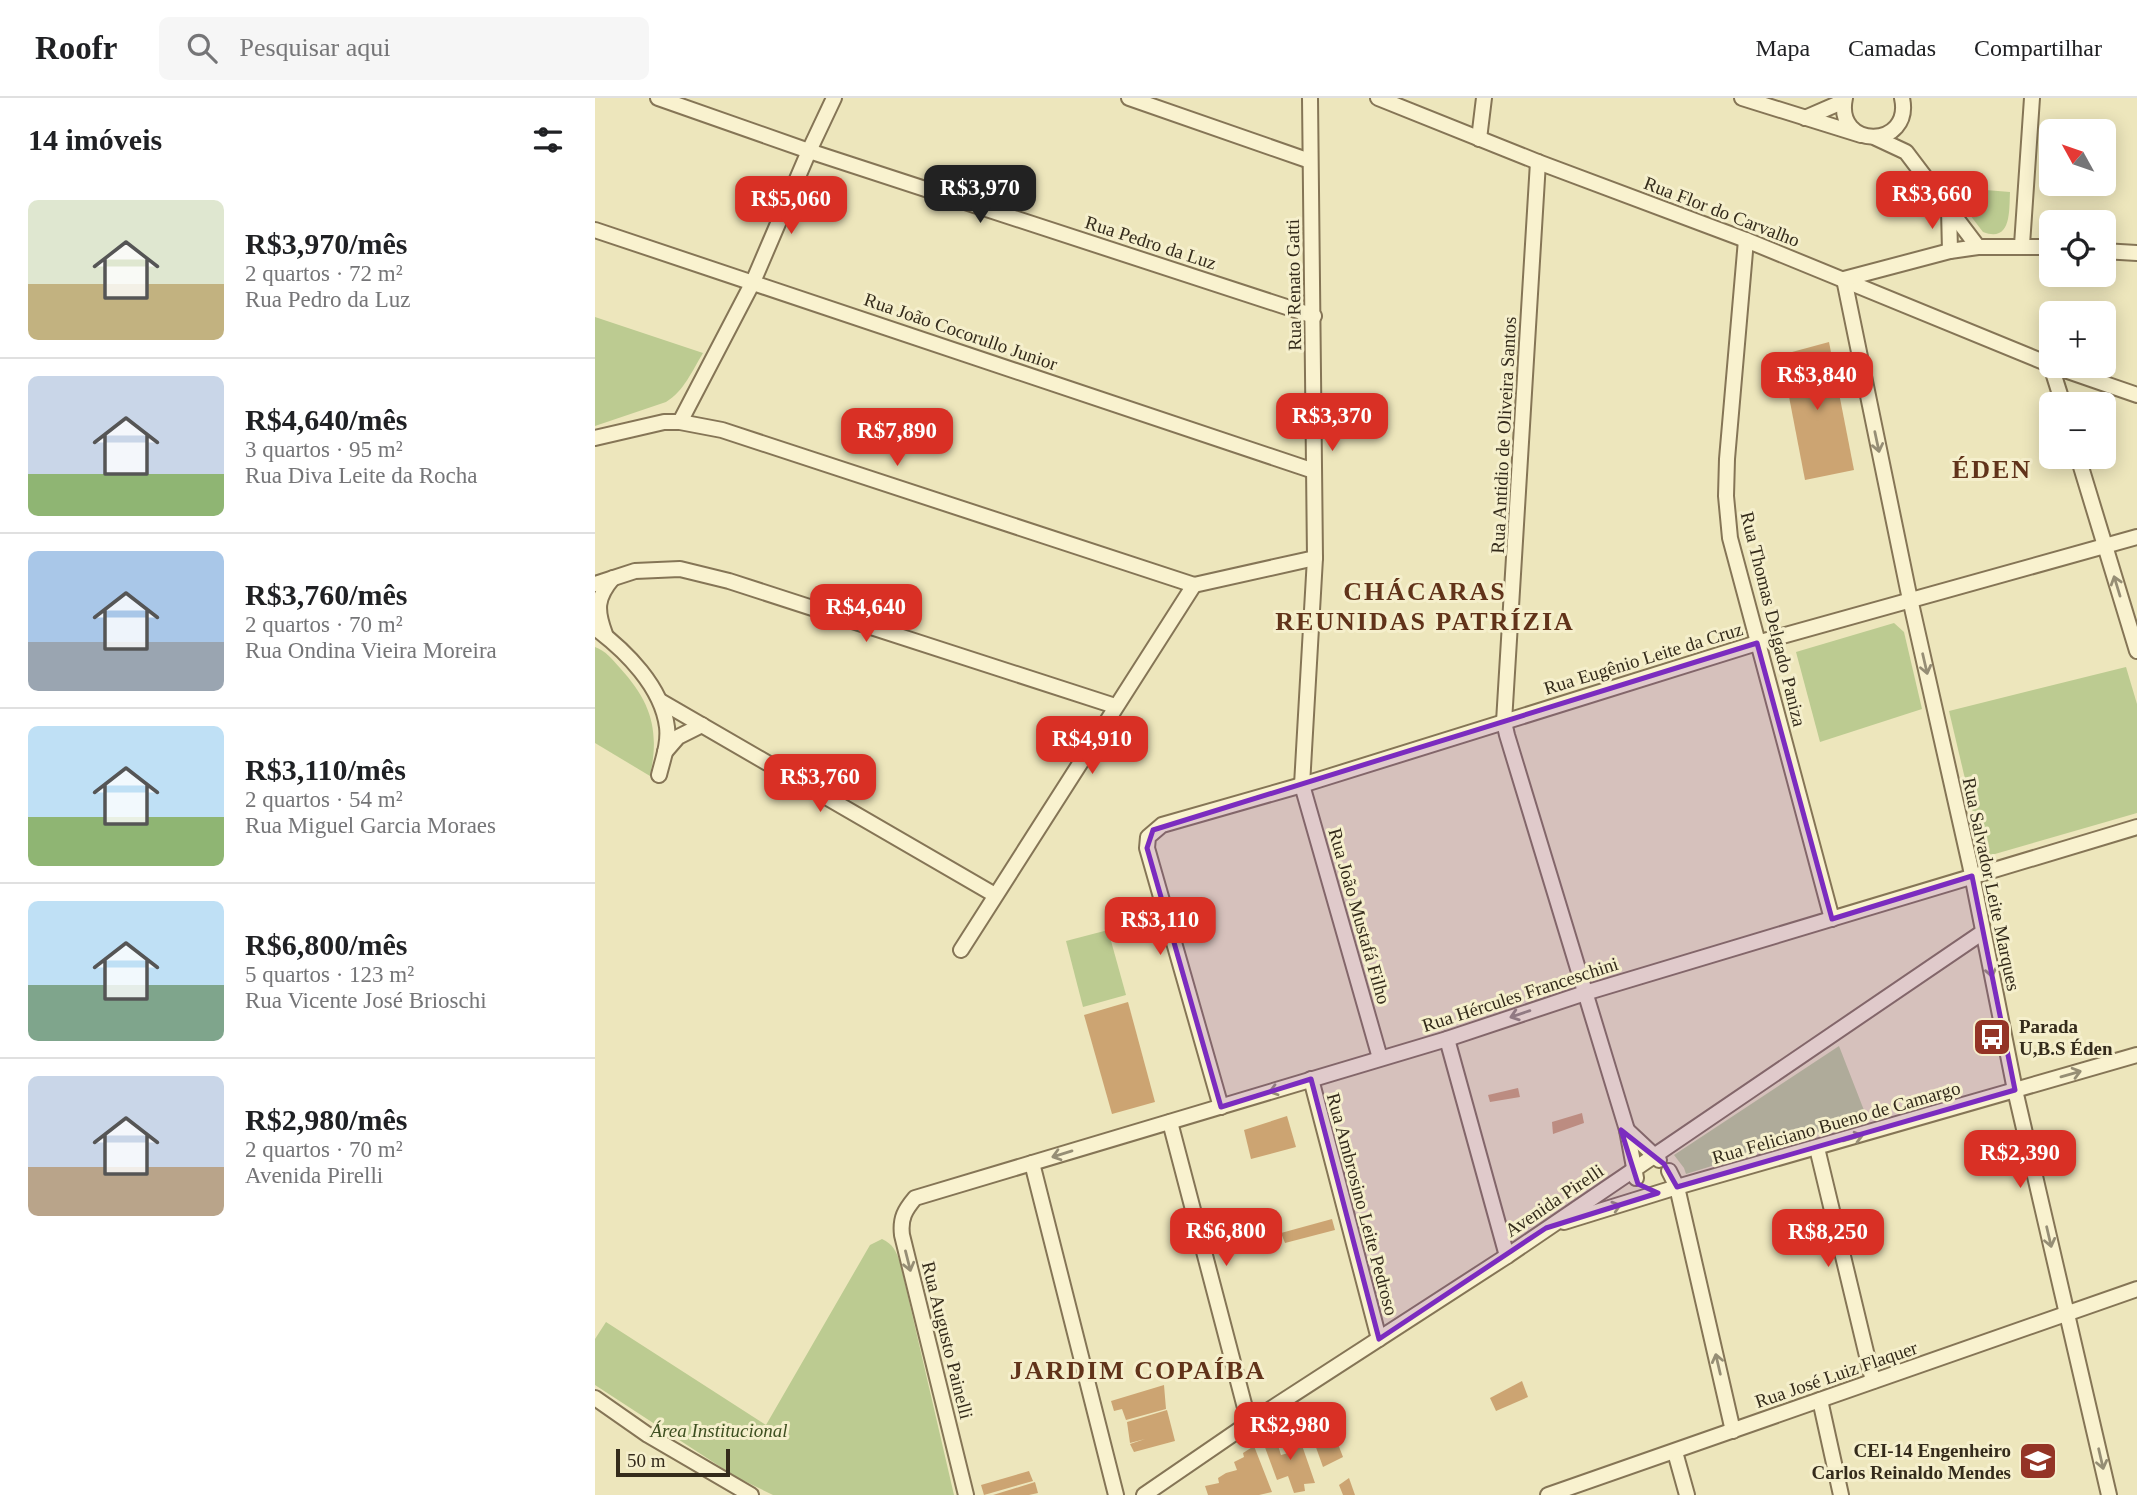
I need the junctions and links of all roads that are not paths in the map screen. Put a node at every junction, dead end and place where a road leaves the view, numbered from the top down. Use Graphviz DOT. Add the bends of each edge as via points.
graph roads {
  1 [pos="658,98"];
  2 [pos="834,98"];
  3 [pos="1129,98"];
  4 [pos="1310,98"];
  5 [pos="1321,98"];
  6 [pos="1378,98"];
  7 [pos="1484,98"];
  8 [pos="1742,98"];
  9 [pos="1902,98"];
  10 [pos="2032,98"];
  11 [pos="1844,99"];
  12 [pos="1902,117"];
  13 [pos="1805,118"];
  14 [pos="1310,120"];
  15 [pos="1861,135"];
  16 [pos="1877,138"];
  17 [pos="1479,139"];
  18 [pos="809,151"];
  19 [pos="1906,152"];
  20 [pos="1310,161"];
  21 [pos="1538,162"];
  22 [pos="1949,209"];
  23 [pos="595,230"];
  24 [pos="1746,240"];
  25 [pos="2022,246"];
  26 [pos="1978,247"];
  27 [pos="2039,247"];
  28 [pos="1950,251"];
  29 [pos="2116,252"];
  30 [pos="2137,253"];
  31 [pos="1844,279"];
  32 [pos="753,282"];
  33 [pos="1314,316"];
  34 [pos="2039,361"];
  35 [pos="2087,378"];
  36 [pos="2137,395"];
  37 [pos="680,422"];
  38 [pos="595,438"];
  39 [pos="2082,469"];
  40 [pos="1314,471"];
  41 [pos="2137,537"];
  42 [pos="2105,546"];
  43 [pos="1315,558"];
  44 [pos="613,578"];
  45 [pos="595,584"];
  46 [pos="1194,585"];
  47 [pos="1910,602"];
  48 [pos="600,632"];
  49 [pos="1757,643"];
  50 [pos="2137,652"];
  51 [pos="662,702"];
  52 [pos="1115,706"];
  53 [pos="1504,722"];
  54 [pos="702,726"];
  55 [pos="665,752"];
  56 [pos="659,775"];
  57 [pos="1302,785"];
  58 [pos="2137,827"];
  59 [pos="1972,876"];
  60 [pos="995,895"];
  61 [pos="1832,919"];
  62 [pos="1983,932"];
  63 [pos="961,950"];
  64 [pos="1585,993"];
  65 [pos="1447,1039"];
  66 [pos="2137,1055"];
  67 [pos="1380,1058"];
  68 [pos="1311,1079"];
  69 [pos="2015,1090"];
  70 [pos="1221,1107"];
  71 [pos="1170,1122"];
  72 [pos="1627,1130"];
  73 [pos="1817,1148"];
  74 [pos="1032,1163"];
  75 [pos="1650,1167"];
  76 [pos="1677,1187"];
  77 [pos="1658,1193"];
  78 [pos="915,1198"];
  79 [pos="1546,1228"];
  80 [pos="1507,1256"];
  81 [pos="2137,1289"];
  82 [pos="2067,1314"];
  83 [pos="1378,1339"];
  84 [pos="1873,1381"];
  85 [pos="595,1398"];
  86 [pos="1820,1400"];
  87 [pos="1249,1423"];
  88 [pos="1733,1431"];
  89 [pos="1675,1452"];
  90 [pos="751,1495"];
  91 [pos="966,1495"];
  92 [pos="1116,1495"];
  93 [pos="1144,1495"];
  94 [pos="1548,1495"];
  95 [pos="1687,1495"];
  96 [pos="1842,1495"];
  97 [pos="2109,1495"];
  1 -- 18 [label="street, Rua Pedro da Luz"];
  2 -- 18 [label="street"];
  3 -- 20 [label="street"];
  4 -- 14 [label="street, Rua Renato Gatti"];
  5 -- 14 [label="street, Rua Renato Gatti"];
  6 -- 17 [label="street, Rua Flor do Carvalho"];
  7 -- 17 [label="street"];
  8 -- 13 [label="street"];
  9 -- 12 [label="street"];
  10 -- 25 [label="street"];
  11 -- 13 [label="street"];
  11 -- 15 [label="street" via="1845,117"];
  12 -- 16 [label="street" via="1892,132"];
  12 -- 19 [label="street"];
  13 -- 15 [label="street"];
  14 -- 20 [label="street, Rua Renato Gatti"];
  15 -- 16 [label="street"];
  16 -- 19 [label="street"];
  17 -- 21 [label="street, Rua Flor do Carvalho"];
  18 -- 32 [label="street"];
  18 -- 33 [label="street, Rua Pedro da Luz"];
  19 -- 22 [label="street"];
  20 -- 33 [label="street, Rua Renato Gatti"];
  21 -- 24 [label="street, Rua Flor do Carvalho"];
  21 -- 53 [label="street, Rua Antidio de Oliveira Santos"];
  22 -- 26 [label="street"];
  22 -- 28 [label="street"];
  23 -- 32 [label="street, Rua João Cocorullo Junior"];
  24 -- 31 [label="street, Rua Flor do Carvalho"];
  24 -- 49 [label="street, Rua Thomas Delgado Paniza" via="1725,496 1730,538"];
  25 -- 26 [label="street"];
  25 -- 27 [label="street"];
  26 -- 28 [label="street"];
  28 -- 31 [label="street"];
  29 -- 30 [label="street"];
  31 -- 34 [label="street, Rua Flor do Carvalho"];
  31 -- 47 [label="street, Rua Salvador Leite Marques, one-way"];
  32 -- 37 [label="street"];
  32 -- 40 [label="street, Rua João Cocorullo Junior"];
  33 -- 40 [label="street, Rua Renato Gatti"];
  35 -- 36 [label="street, Rua Flor do Carvalho"];
  37 -- 38 [label="street"];
  37 -- 46 [label="street" via="722,430"];
  39 -- 42 [label="street"];
  40 -- 43 [label="street, Rua Renato Gatti"];
  41 -- 42 [label="street, Rua Eugênio Leite da Cruz"];
  42 -- 47 [label="street, Rua Eugênio Leite da Cruz"];
  50 -- 42 [label="street, one-way"];
  43 -- 46 [label="street"];
  43 -- 57 [label="street, Rua Renato Gatti"];
  44 -- 45 [label="street"];
  44 -- 48 [label="street" via="599,601"];
  44 -- 52 [label="street" via="635,571 680,569 729,581"];
  46 -- 52 [label="street"];
  47 -- 49 [label="street, Rua Eugênio Leite da Cruz"];
  47 -- 59 [label="street, Rua Salvador Leite Marques, one-way"];
  48 -- 51 [label="street" via="650,683"];
  49 -- 53 [label="street, Rua Eugênio Leite da Cruz"];
  49 -- 61 [label="street, Rua Thomas Delgado Paniza"];
  51 -- 54 [label="street"];
  51 -- 55 [label="street"];
  52 -- 60 [label="street"];
  53 -- 57 [label="street, Rua Eugênio Leite da Cruz"];
  53 -- 64 [label="street, Rua Antidio de Oliveira Santos"];
  54 -- 55 [label="street" via="678,737"];
  54 -- 60 [label="street"];
  55 -- 56 [label="street"];
  57 -- 67 [label="street, Rua João Mustafá Filho"];
  57 -- 70 [label="street, Rua Eugênio Leite da Cruz" via="1162,825 1148,838 1147,848"];
  58 -- 59 [label="street, Rua Hércules Franceschini"];
  59 -- 61 [label="street, Rua Hércules Franceschini"];
  59 -- 62 [label="street, Rua Salvador Leite Marques"];
  60 -- 63 [label="street"];
  61 -- 64 [label="street, Rua Hércules Franceschini"];
  62 -- 69 [label="street, Rua Salvador Leite Marques, one-way"];
  62 -- 75 [label="street, Avenida Pirelli"];
  64 -- 65 [label="street, Rua Hércules Franceschini, one-way"];
  64 -- 72 [label="street, Rua Antidio de Oliveira Santos"];
  65 -- 67 [label="street, Rua Hércules Franceschini"];
  65 -- 80 [label="street"];
  69 -- 66 [label="street, Rua Feliciano Bueno de Camargo, one-way"];
  67 -- 68 [label="street, Rua Hércules Franceschini"];
  68 -- 70 [label="street, Rua Hércules Franceschini, one-way"];
  68 -- 83 [label="street, Rua Ambrosino Leite Pedroso"];
  73 -- 69 [label="street, Rua Feliciano Bueno de Camargo, one-way"];
  69 -- 82 [label="street, Rua Salvador Leite Marques, one-way"];
  70 -- 71 [label="street, Rua Hércules Franceschini"];
  71 -- 74 [label="street, Rua Hércules Franceschini, one-way"];
  71 -- 87 [label="street"];
  72 -- 75 [label="street"];
  72 -- 75 [label="street, Rua Antidio de Oliveira Santos"];
  73 -- 76 [label="street, Rua Feliciano Bueno de Camargo"];
  73 -- 84 [label="street"];
  74 -- 78 [label="street, Rua Hércules Franceschini"];
  74 -- 92 [label="street"];
  75 -- 76 [label="street"];
  75 -- 77 [label="street" via="1669,1180"];
  75 -- 77 [label="street" via="1641,1189"];
  75 -- 79 [label="street, Avenida Pirelli"];
  76 -- 77 [label="street, Rua Feliciano Bueno de Camargo"];
  88 -- 76 [label="street, one-way"];
  79 -- 77 [label="street, Rua Feliciano Bueno de Camargo, one-way"];
  78 -- 91 [label="street, Rua Augusto Painelli, one-way" via="904,1211 902,1235"];
  79 -- 80 [label="street, Avenida Pirelli"];
  80 -- 83 [label="street, Avenida Pirelli"];
  81 -- 82 [label="street, Rua José Luiz Flaquer"];
  82 -- 84 [label="street, Rua José Luiz Flaquer"];
  82 -- 97 [label="street, Rua Salvador Leite Marques, one-way"];
  83 -- 87 [label="street, Avenida Pirelli"];
  84 -- 86 [label="street, Rua José Luiz Flaquer"];
  85 -- 90 [label="street"];
  86 -- 88 [label="street, Rua José Luiz Flaquer"];
  86 -- 96 [label="street"];
  87 -- 93 [label="street, Avenida Pirelli"];
  88 -- 89 [label="street, Rua José Luiz Flaquer"];
  89 -- 94 [label="street, Rua José Luiz Flaquer"];
  89 -- 95 [label="street"];
}
